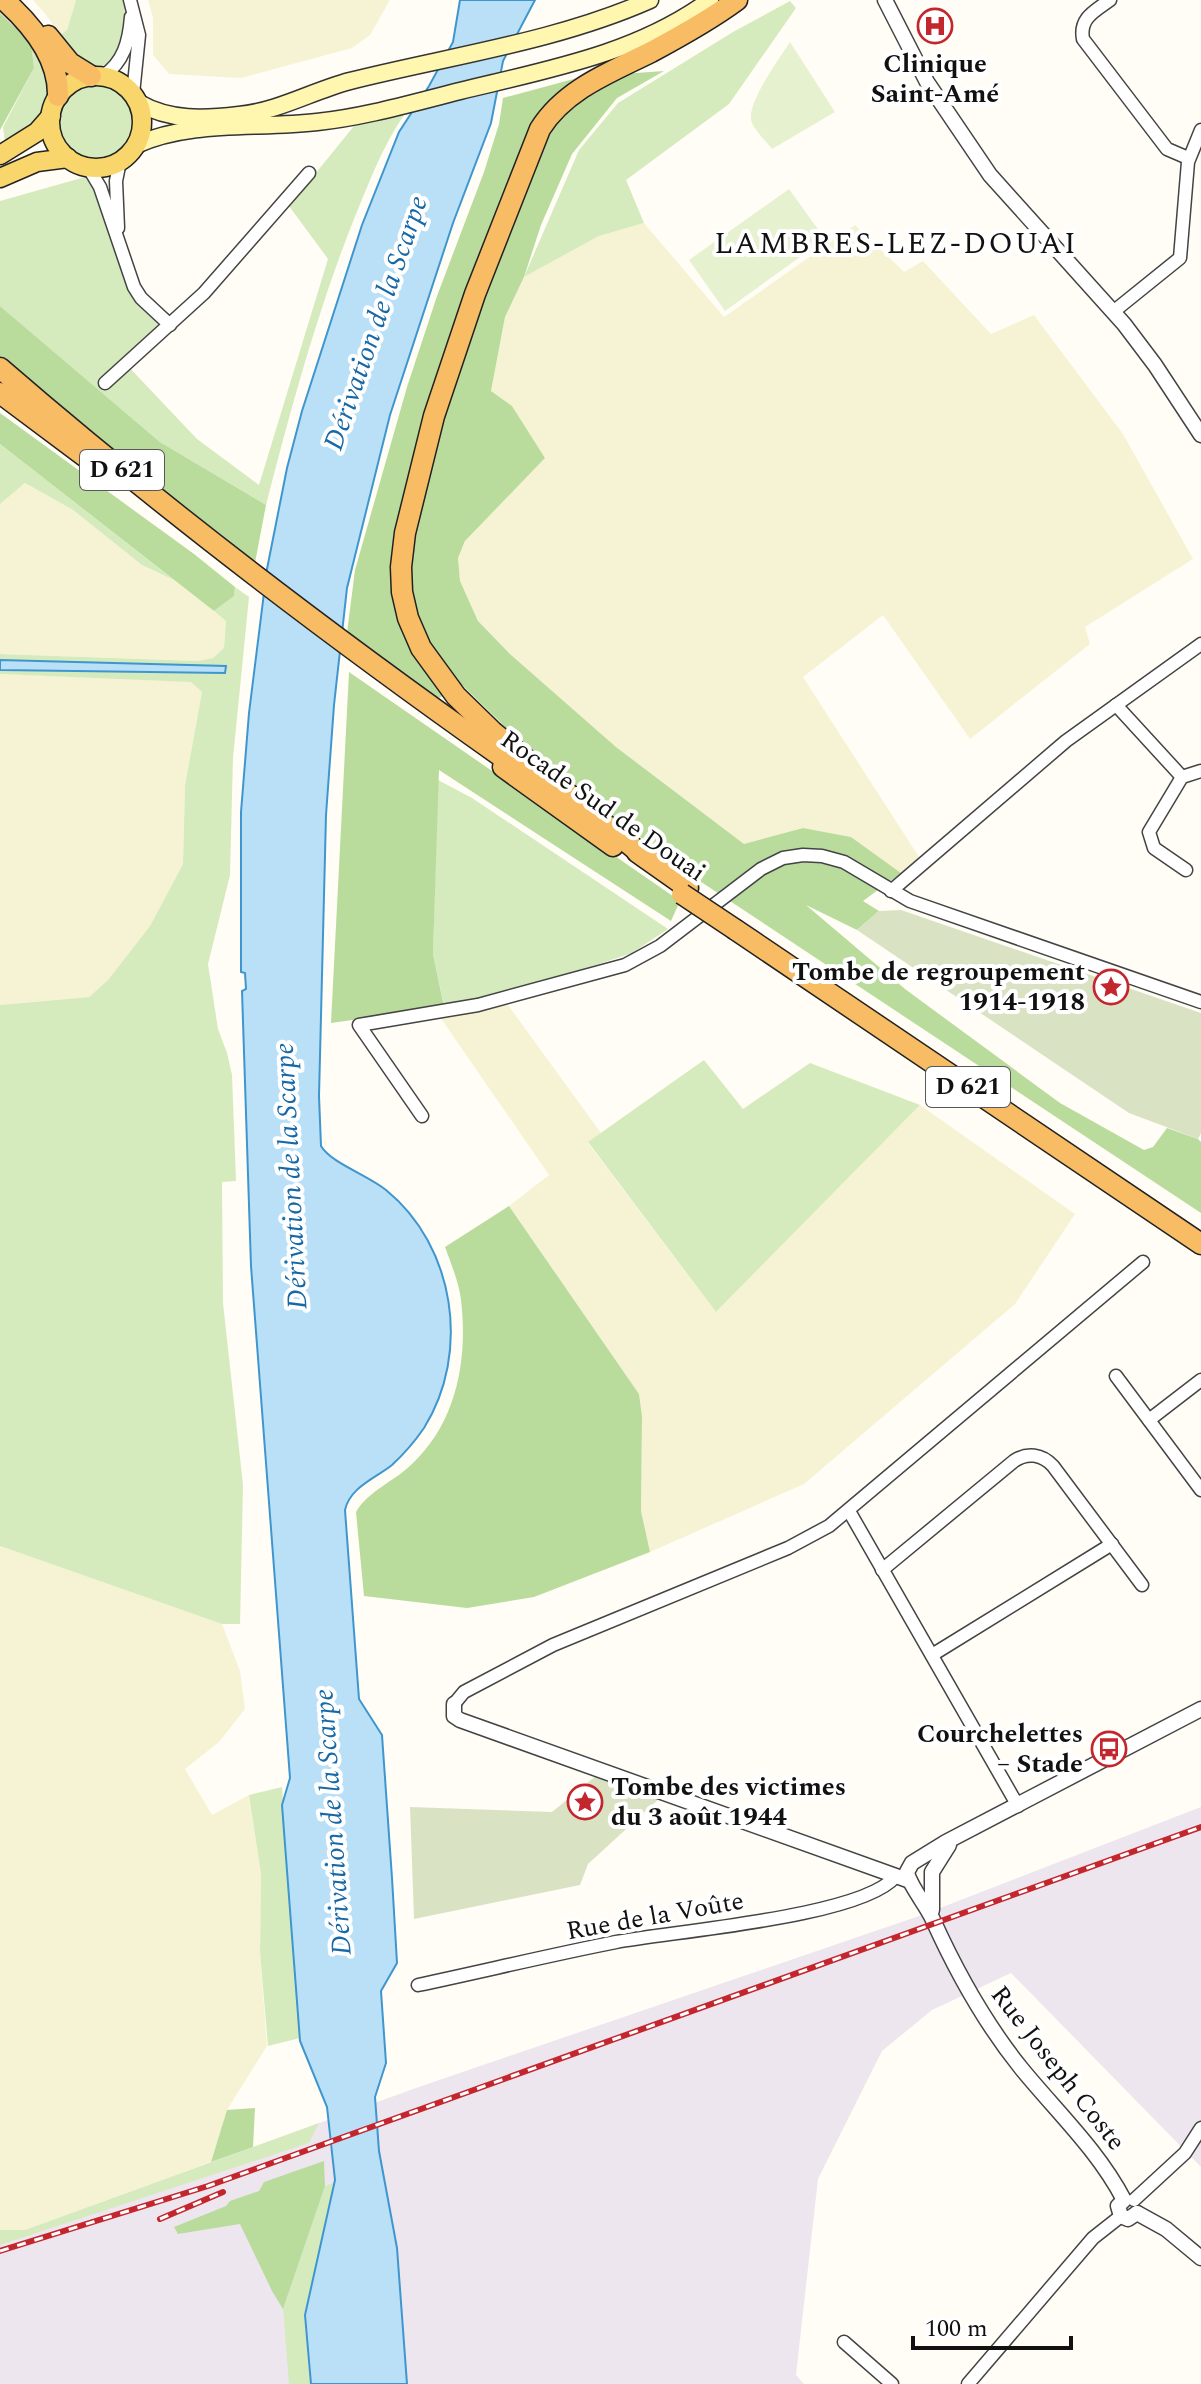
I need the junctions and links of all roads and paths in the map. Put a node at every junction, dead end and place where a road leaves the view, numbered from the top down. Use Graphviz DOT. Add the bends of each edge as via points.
graph roads {
  1 [pos="4,0"];
  2 [pos="18,0"];
  3 [pos="650,0"];
  4 [pos="710,0"];
  5 [pos="737,0"];
  6 [pos="885,0"];
  7 [pos="1110,0"];
  8 [pos="131,3"];
  9 [pos="97,76"];
  10 [pos="58,96"];
  11 [pos="136,99"];
  12 [pos="51,116"];
  13 [pos="1201,130"];
  14 [pos="136,145"];
  15 [pos="0,155"];
  16 [pos="68,158"];
  17 [pos="1188,158"];
  18 [pos="120,161"];
  19 [pos="88,167"];
  20 [pos="309,173"];
  21 [pos="0,178"];
  22 [pos="118,236"];
  23 [pos="1113,312"];
  24 [pos="170,325"];
  25 [pos="0,368"];
  26 [pos="0,378"];
  27 [pos="105,383"];
  28 [pos="0,393"];
  29 [pos="1201,435"];
  30 [pos="120,479"];
  31 [pos="246,576"];
  32 [pos="1201,644"];
  33 [pos="358,660"];
  34 [pos="1116,705"];
  35 [pos="1201,771"];
  36 [pos="1182,777"];
  37 [pos="646,858"];
  38 [pos="1186,870"];
  39 [pos="685,891"];
  40 [pos="891,891"];
  41 [pos="738,927"];
  42 [pos="1201,1002"];
  43 [pos="422,1116"];
  44 [pos="1201,1234"];
  45 [pos="1201,1244"];
  46 [pos="1143,1262"];
  47 [pos="1116,1376"];
  48 [pos="1201,1380"];
  49 [pos="1149,1420"];
  50 [pos="1201,1490"];
  51 [pos="849,1511"];
  52 [pos="1112,1544"];
  53 [pos="882,1570"];
  54 [pos="1142,1585"];
  55 [pos="932,1655"];
  56 [pos="454,1704"];
  57 [pos="1201,1709"];
  58 [pos="1018,1806"];
  59 [pos="959,1837"];
  60 [pos="914,1863"];
  61 [pos="877,1869"];
  62 [pos="931,1876"];
  63 [pos="895,1877"];
  64 [pos="911,1882"];
  65 [pos="934,1923"];
  66 [pos="418,1985"];
  67 [pos="1201,2128"];
  68 [pos="1132,2204"];
  69 [pos="1121,2216"];
  70 [pos="1201,2258"];
  71 [pos="844,2342"];
  72 [pos="892,2384"];
  73 [pos="968,2384"];
  1 -- 10 [label="highway" via="47,52"];
  2 -- 9 [label="highway" via="77,70"];
  3 -- 11 [label="main road" via="601,19 348,82 257,113 187,118"];
  4 -- 14 [label="main road" via="644,39 526,75 315,123 171,132"];
  5 -- 37 [label="highway" via="580,89 543,124 455,351 423,455 402,550 408,618 442,680 493,732"];
  6 -- 23 [label="street" via="927,82 990,175"];
  7 -- 17 [label="street" via="1085,19 1083,39 1164,147"];
  8 -- 9 [label="street" via="126,47 117,65"];
  8 -- 11 [label="street" via="139,41"];
  9 -- 10 [label="main road" via="70,84"];
  9 -- 11 [label="main road" via="120,82"];
  10 -- 12 [label="main road"];
  11 -- 14 [label="main road" via="142,124"];
  12 -- 15 [label="main road" via="37,132"];
  12 -- 16 [label="main road" via="54,139"];
  13 -- 17 [label="street"];
  14 -- 18 [label="main road"];
  16 -- 19 [label="main road"];
  16 -- 21 [label="main road" via="37,162"];
  17 -- 23 [label="street" via="1180,258"];
  18 -- 19 [label="main road"];
  18 -- 22 [label="street"];
  19 -- 22 [label="street"];
  20 -- 24 [label="street" via="227,269"];
  22 -- 24 [label="street" via="137,293"];
  23 -- 29 [label="street"];
  24 -- 27 [label="street"];
  25 -- 31 [label="highway, Rocade Sud de Douai / D 621"];
  26 -- 30 [label="highway, Rocade Sud de Douai / D 621"];
  28 -- 30 [label="highway"];
  30 -- 31 [label="highway, Rocade Sud de Douai / D 621"];
  31 -- 33 [label="highway, Rocade Sud de Douai / D 621"];
  32 -- 34 [label="street"];
  33 -- 37 [label="highway, Rocade Sud de Douai / D 621"];
  33 -- 39 [label="highway, Rocade Sud de Douai / D 621"];
  34 -- 36 [label="street"];
  34 -- 40 [label="street" via="1053,751"];
  35 -- 36 [label="street"];
  36 -- 38 [label="street" via="1149,838 1157,851"];
  37 -- 39 [label="highway, Rocade Sud de Douai / D 621"];
  39 -- 41 [label="highway, Rocade Sud de Douai / D 621"];
  40 -- 42 [label="street"];
  40 -- 43 [label="street" via="834,859 783,858 625,965 478,1005 359,1025"];
  41 -- 44 [label="highway, Rocade Sud de Douai / D 621"];
  41 -- 45 [label="highway, Rocade Sud de Douai / D 621"];
  46 -- 51 [label="street"];
  47 -- 49 [label="street"];
  48 -- 49 [label="street"];
  49 -- 50 [label="street"];
  51 -- 53 [label="street"];
  51 -- 56 [label="street" via="788,1548 553,1645 464,1692"];
  52 -- 53 [label="street" via="1053,1466 1029,1455 1014,1461"];
  52 -- 54 [label="street"];
  52 -- 55 [label="street"];
  53 -- 55 [label="street"];
  55 -- 58 [label="street"];
  56 -- 61 [label="street" via="454,1716 460,1720"];
  57 -- 58 [label="street"];
  58 -- 59 [label="street"];
  59 -- 60 [label="street"];
  59 -- 62 [label="street" via="943,1851"];
  60 -- 61 [label="street"];
  60 -- 62 [label="street" via="927,1864"];
  60 -- 64 [label="street" via="907,1872"];
  61 -- 63 [label="street"];
  62 -- 64 [label="street" via="922,1886"];
  62 -- 65 [label="street, Rue Joseph Coste"];
  63 -- 64 [label="street"];
  63 -- 66 [label="street, Rue de la Voûte" via="881,1889 805,1913 620,1941"];
  64 -- 65 [label="street, Rue Joseph Coste"];
  65 -- 68 [label="street, Rue Joseph Coste" via="981,2014"];
  67 -- 68 [label="street" via="1185,2153"];
  68 -- 69 [label="street" via="1118,2208"];
  68 -- 70 [label="street, Rue Joseph Coste"];
  69 -- 73 [label="street" via="1093,2238"];
  71 -- 72 [label="street"];
}
